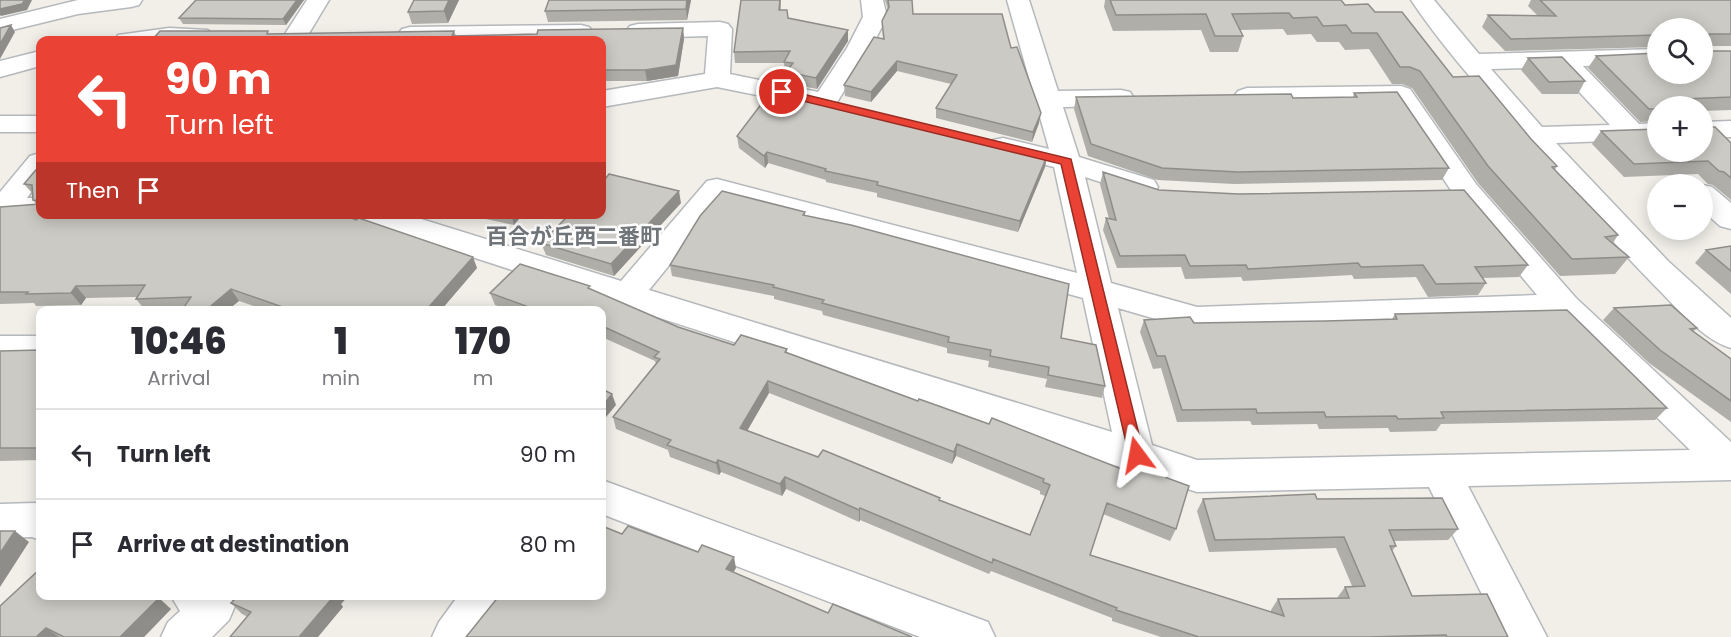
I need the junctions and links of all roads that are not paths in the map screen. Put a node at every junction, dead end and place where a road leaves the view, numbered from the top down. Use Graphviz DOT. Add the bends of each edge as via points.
graph roads {
  1 [pos="131,0"];
  2 [pos="318,0"];
  3 [pos="872,0"];
  4 [pos="1018,0"];
  5 [pos="1422,0"];
  6 [pos="0,26"];
  7 [pos="390,34"];
  8 [pos="227,35"];
  9 [pos="161,36"];
  10 [pos="296,36"];
  11 [pos="1647,56"];
  12 [pos="1561,58"];
  13 [pos="36,59"];
  14 [pos="1471,62"];
  15 [pos="0,69"];
  16 [pos="717,79"];
  17 [pos="1224,96"];
  18 [pos="606,98"];
  19 [pos="1142,98"];
  20 [pos="1048,99"];
  21 [pos="0,124"];
  22 [pos="36,124"];
  23 [pos="1731,129"];
  24 [pos="1713,130"];
  25 [pos="1645,131"];
  26 [pos="1534,136"];
  27 [pos="975,139"];
  28 [pos="1066,162"];
  29 [pos="36,167"];
  30 [pos="1713,186"];
  31 [pos="1731,186"];
  32 [pos="1167,191"];
  33 [pos="1466,191"];
  34 [pos="1431,192"];
  35 [pos="1713,203"];
  36 [pos="36,207"];
  37 [pos="387,219"];
  38 [pos="1731,219"];
  39 [pos="1097,290"];
  40 [pos="627,295"];
  41 [pos="1564,306"];
  42 [pos="1731,336"];
  43 [pos="36,349"];
  44 [pos="0,350"];
  45 [pos="1137,455"];
  46 [pos="1440,471"];
  47 [pos="606,499"];
  48 [pos="0,521"];
  49 [pos="36,521"];
  50 [pos="201,600"];
  51 [pos="480,600"];
  52 [pos="183,637"];
  53 [pos="454,637"];
  54 [pos="973,637"];
  55 [pos="1525,637"];
  1 -- 6 [label="street"];
  2 -- 10 [label="street"];
  3 -- 16 [label="street" via="875,17 837,104"];
  4 -- 20 [label="street"];
  5 -- 14 [label="street"];
  7 -- 16 [label="street" via="720,29"];
  8 -- 9 [label="street"];
  11 -- 12 [label="street"];
  12 -- 14 [label="street"];
  12 -- 25 [label="street"];
  13 -- 15 [label="street"];
  14 -- 26 [label="street"];
  16 -- 18 [label="street"];
  17 -- 33 [label="street" via="1401,94"];
  19 -- 20 [label="street"];
  20 -- 28 [label="street"];
  21 -- 22 [label="street"];
  23 -- 24 [label="street"];
  25 -- 26 [label="street"];
  26 -- 42 [label="street" via="1635,248 1697,309"];
  27 -- 28 [label="street"];
  28 -- 32 [label="street"];
  28 -- 39 [label="street"];
  29 -- 36 [label="street" via="3,208"];
  30 -- 31 [label="street"];
  33 -- 34 [label="street"];
  33 -- 41 [label="street"];
  35 -- 38 [label="street"];
  37 -- 40 [label="street"];
  39 -- 40 [label="street" via="717,188"];
  39 -- 41 [label="street" via="1197,319"];
  39 -- 45 [label="street"];
  40 -- 45 [label="street"];
  41 -- 46 [label="street" via="1730,465"];
  43 -- 44 [label="street"];
  45 -- 46 [label="street" via="1197,476"];
  46 -- 55 [label="street"];
  47 -- 54 [label="street"];
  48 -- 49 [label="street"];
  50 -- 52 [label="street" via="214,606"];
  51 -- 53 [label="street"];
}
